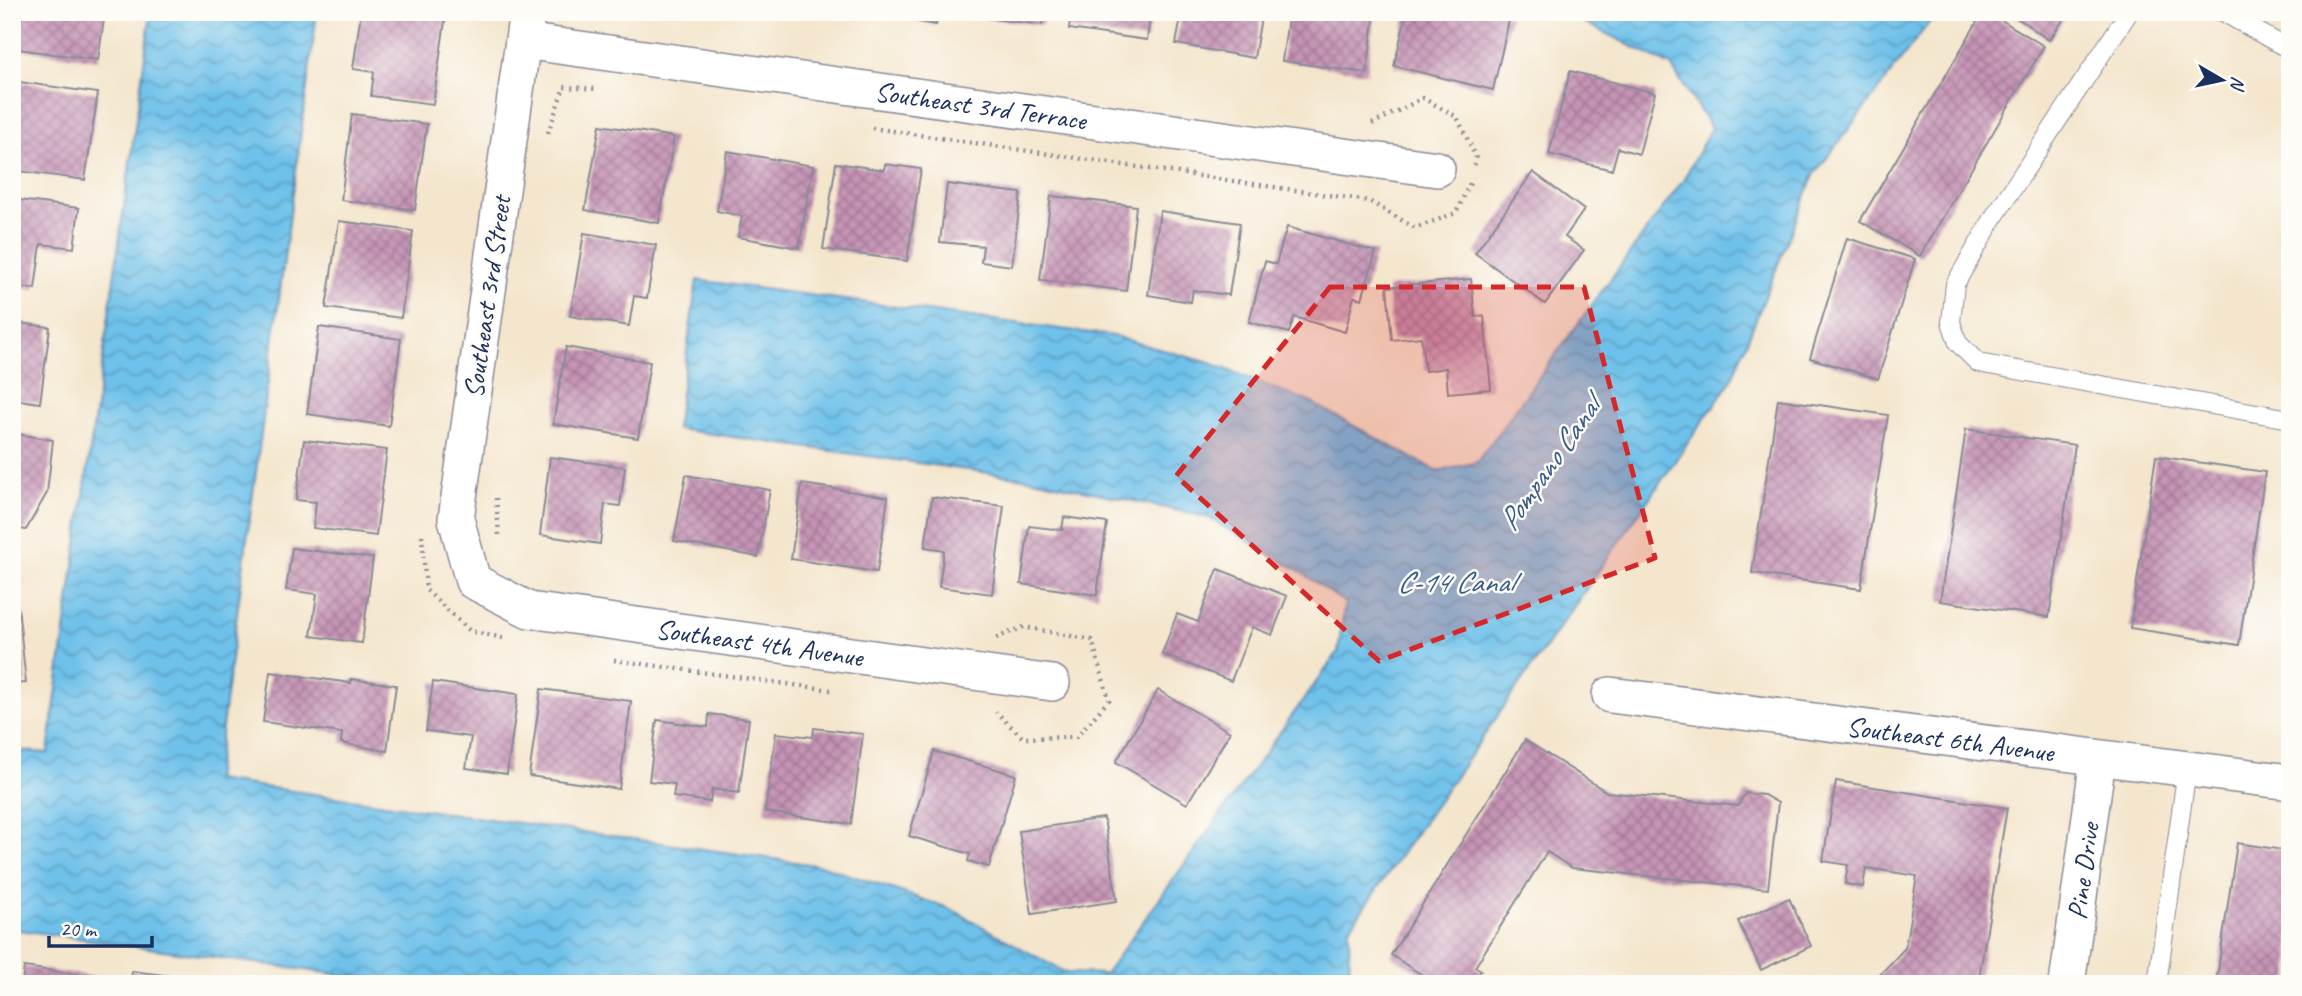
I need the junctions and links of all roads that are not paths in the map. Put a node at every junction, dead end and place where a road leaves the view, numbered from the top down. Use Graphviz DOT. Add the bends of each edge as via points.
graph roads {
  1 [pos="2129,12"];
  2 [pos="2223,12"];
  3 [pos="525,26"];
  4 [pos="2290,50"];
  5 [pos="1437,169"];
  6 [pos="2290,419"];
  7 [pos="473,581"];
  8 [pos="1052,683"];
  9 [pos="1610,695"];
  10 [pos="2098,758"];
  11 [pos="2187,769"];
  12 [pos="2290,782"];
  13 [pos="2067,984"];
  14 [pos="2157,984"];
  1 -- 6 [label="lane" via="1955,284 1951,321 1958,343 1978,363"];
  2 -- 4 [label="lane"];
  3 -- 5 [label="street, Southeast 3rd Terrace"];
  3 -- 7 [label="street, Southeast 3rd Street" via="456,519"];
  7 -- 8 [label="street, Southeast 4th Avenue" via="529,610"];
  9 -- 10 [label="street, Southeast 6th Avenue"];
  10 -- 11 [label="street, Southeast 6th Avenue"];
  10 -- 13 [label="street, Pine Drive"];
  11 -- 12 [label="street, Southeast 6th Avenue"];
  11 -- 14 [label="lane"];
}
